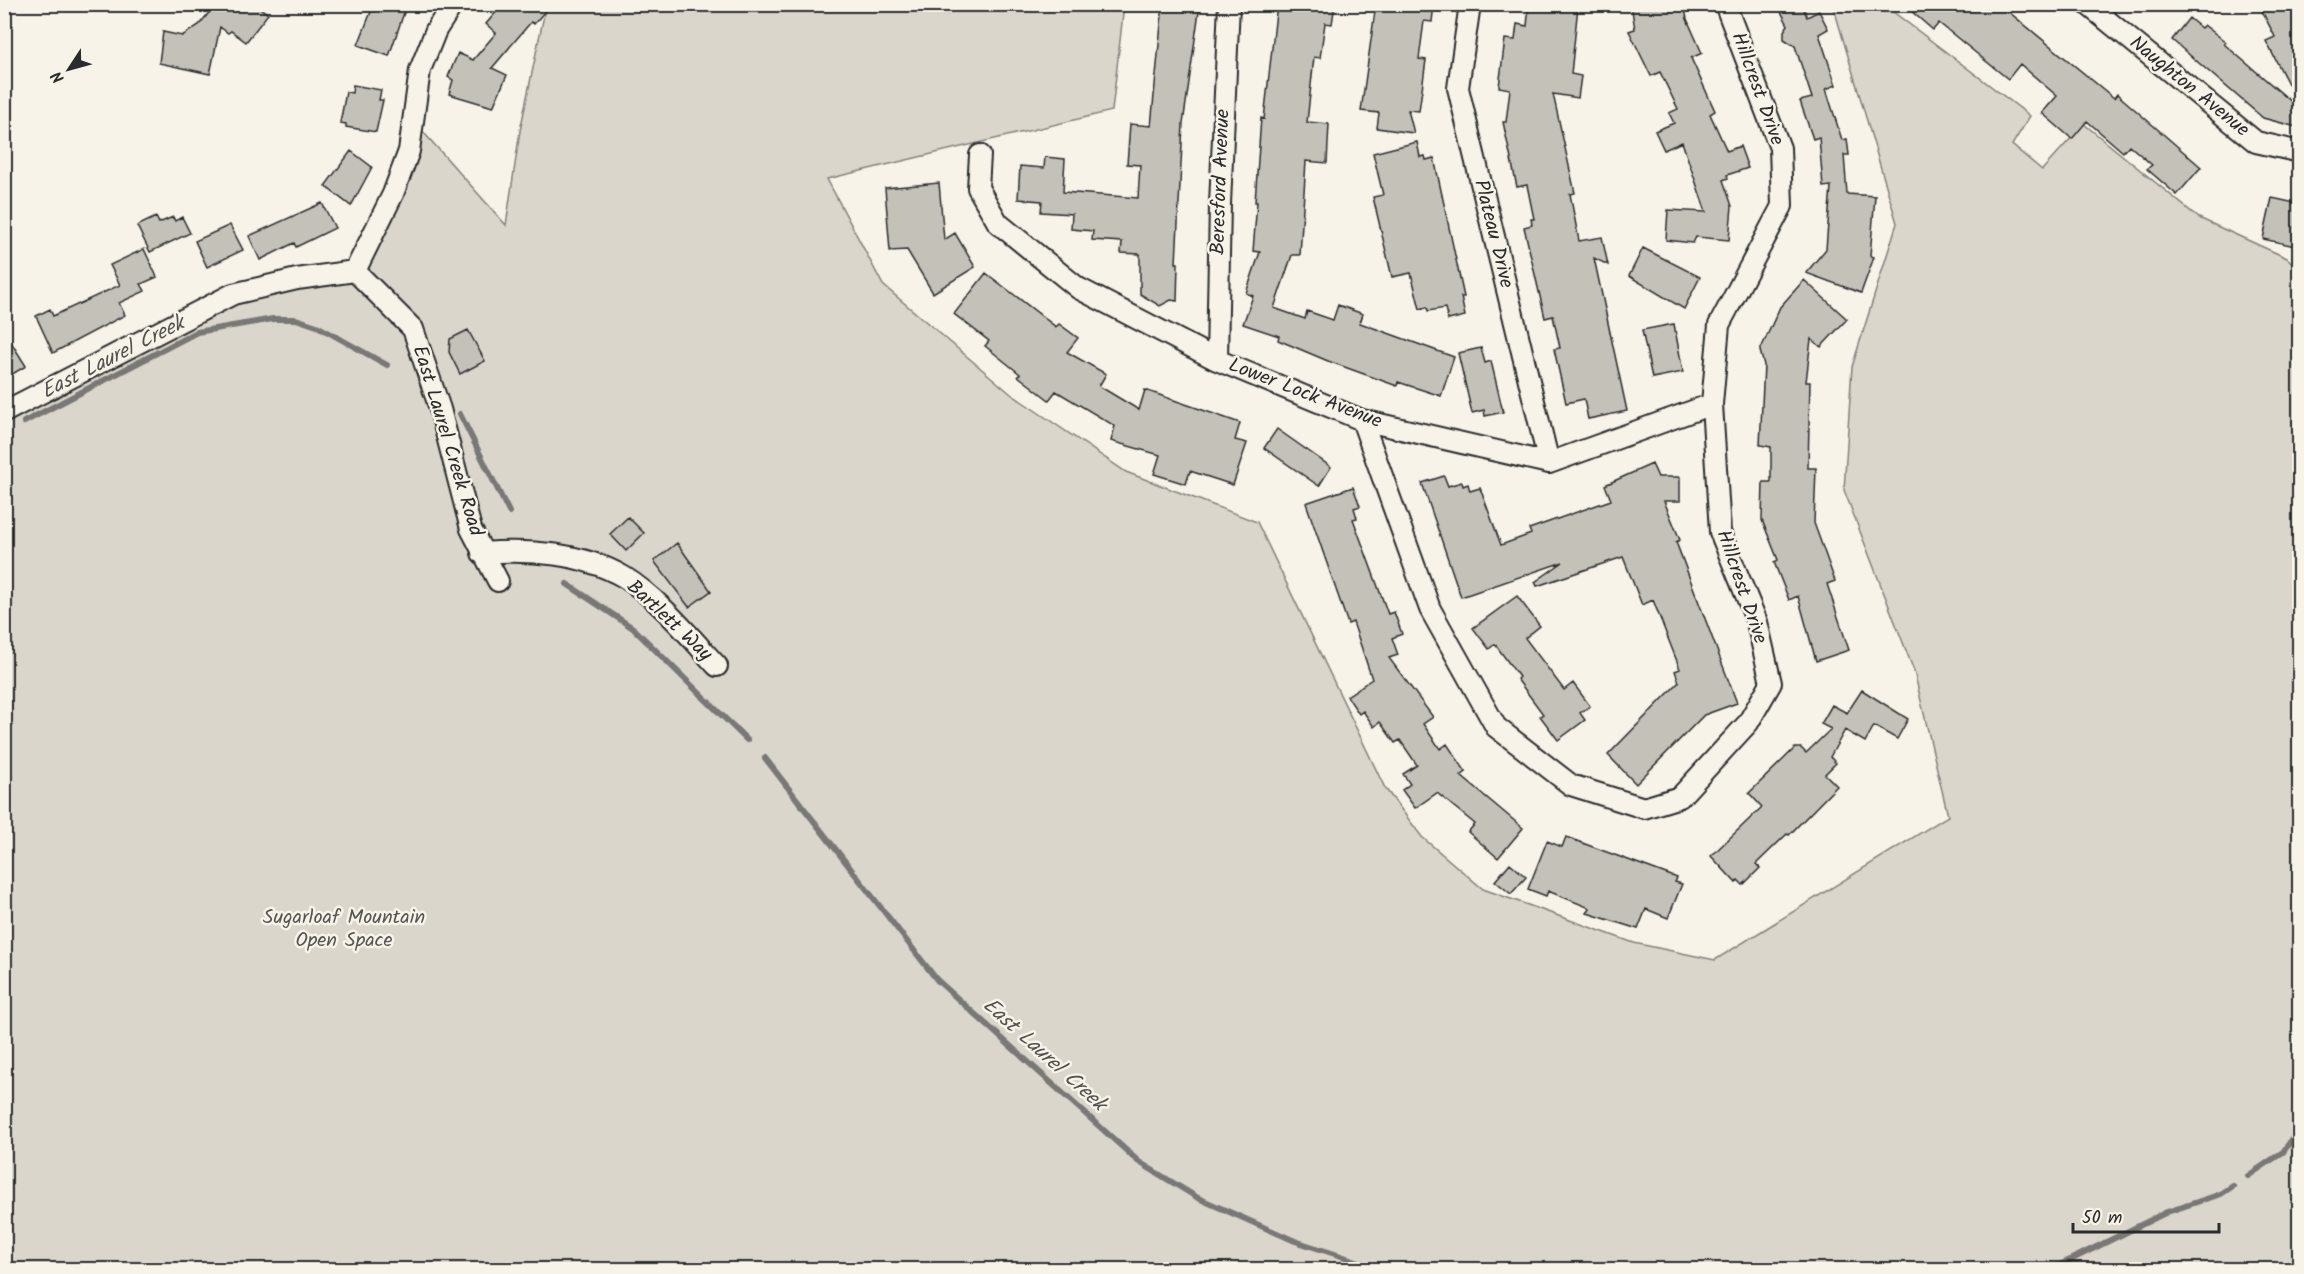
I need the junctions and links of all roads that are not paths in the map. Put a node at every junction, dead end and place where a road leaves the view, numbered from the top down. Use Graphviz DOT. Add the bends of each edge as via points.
graph roads {
  1 [pos="453,4"];
  2 [pos="1228,4"];
  3 [pos="1470,4"];
  4 [pos="1725,4"];
  5 [pos="2087,4"];
  6 [pos="2300,152"];
  7 [pos="980,155"];
  8 [pos="356,271"];
  9 [pos="1216,360"];
  10 [pos="1712,404"];
  11 [pos="4,412"];
  12 [pos="1362,420"];
  13 [pos="1549,463"];
  14 [pos="482,553"];
  15 [pos="498,581"];
  16 [pos="717,666"];
  1 -- 8 [label="street" via="436,30 420,70 409,151"];
  2 -- 9 [label="street, Beresford Avenue"];
  3 -- 13 [label="street, Plateau Drive" via="1458,88"];
  4 -- 10 [label="street, Hillcrest Drive" via="1780,148 1782,206 1719,325"];
  5 -- 6 [label="street, Naughton Avenue" via="2256,142"];
  7 -- 9 [label="street, Lower Lock Avenue" via="978,188 998,224 1078,288"];
  8 -- 11 [label="street" via="233,294"];
  8 -- 14 [label="street, East Laurel Creek Road" via="413,328 440,408 471,529"];
  9 -- 12 [label="street, Lower Lock Avenue"];
  10 -- 12 [label="street, Hillcrest Drive" via="1720,532 1757,622 1771,683 1748,723 1680,797 1644,807 1570,784 1496,727 1430,609"];
  10 -- 13 [label="street"];
  12 -- 13 [label="street, Lower Lock Avenue"];
  14 -- 15 [label="street, East Laurel Creek Road"];
  14 -- 16 [label="street, Bartlett Way" via="514,550 604,567 653,601"];
}
